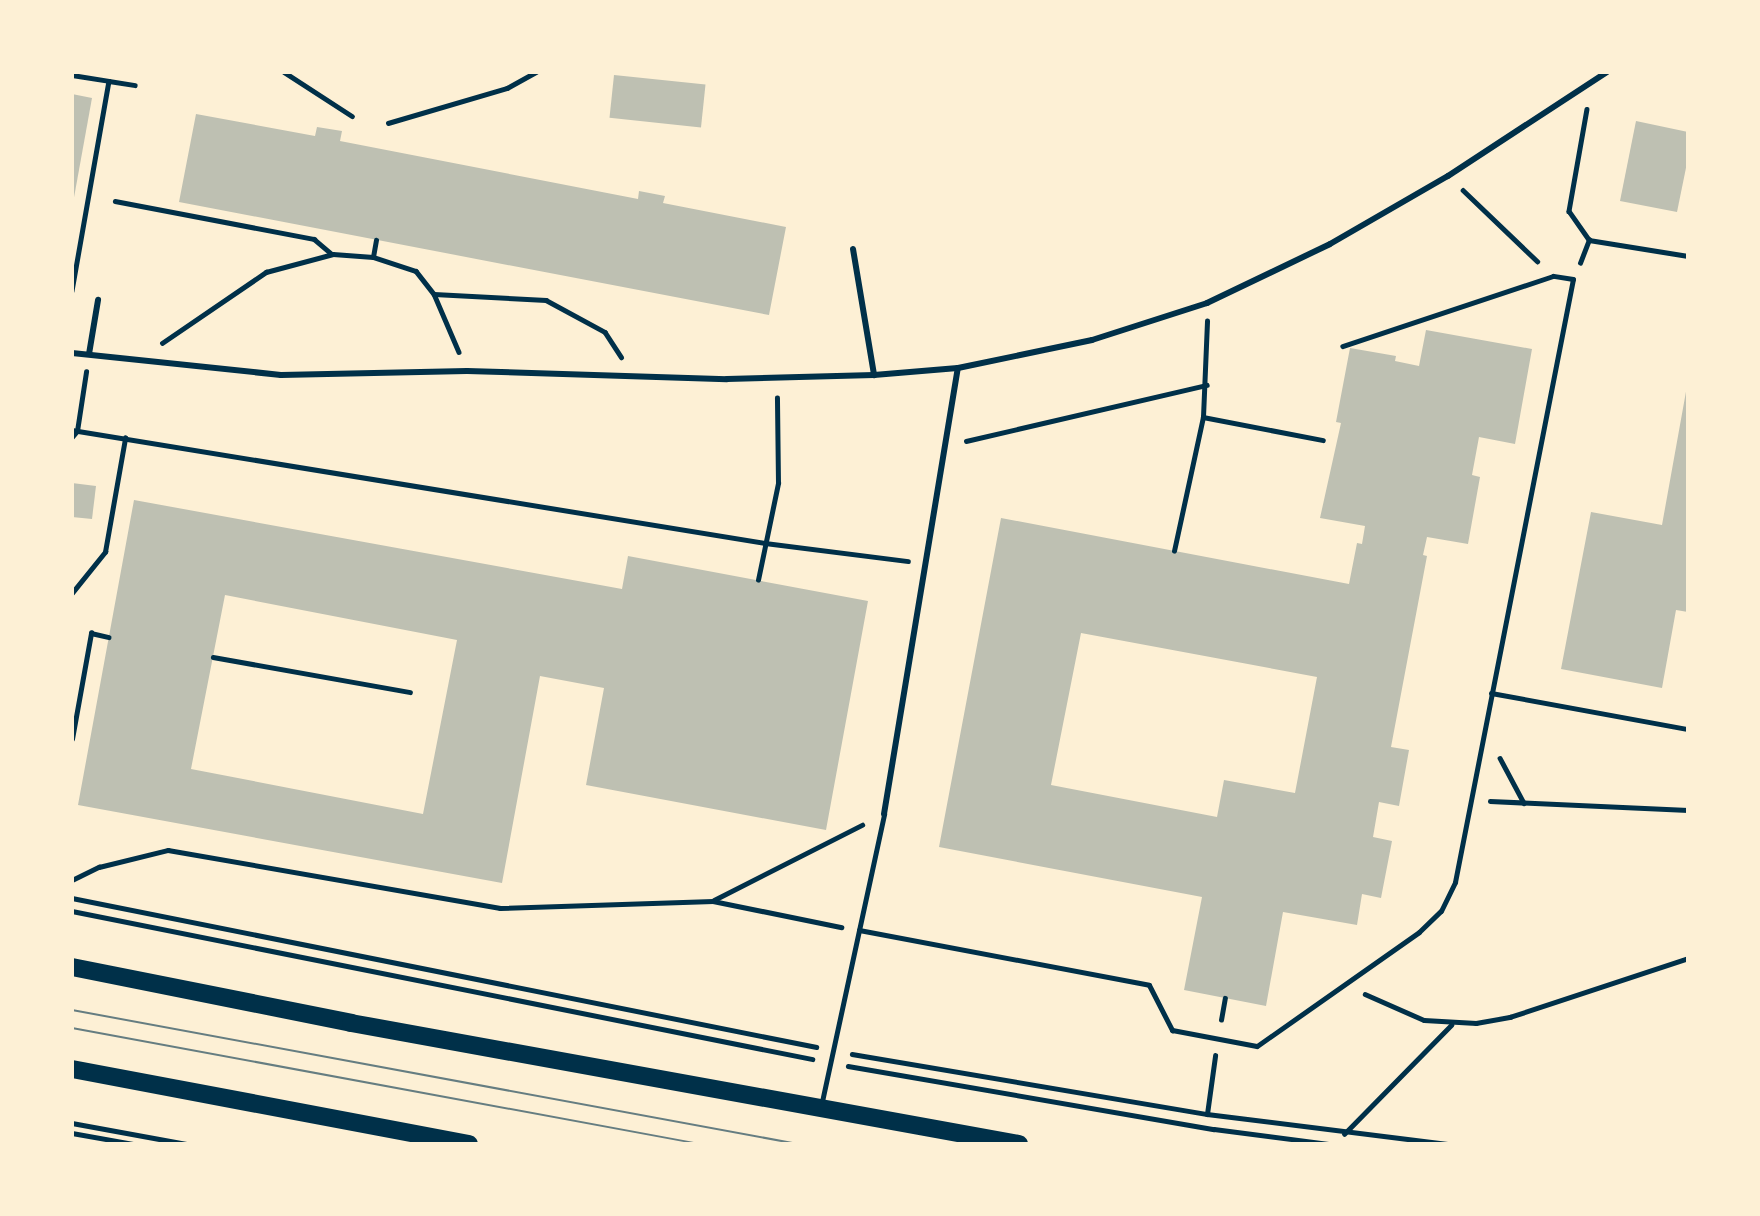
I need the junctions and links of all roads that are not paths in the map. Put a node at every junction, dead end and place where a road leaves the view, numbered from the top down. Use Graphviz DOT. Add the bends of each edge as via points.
graph roads {
  1 [pos="1607,72"];
  2 [pos="853,250"];
  3 [pos="98,300"];
  4 [pos="1342,346"];
  5 [pos="72,353"];
  6 [pos="89,354"];
  7 [pos="958,368"];
  8 [pos="874,375"];
  9 [pos="1491,693"];
  10 [pos="1688,729"];
  11 [pos="884,814"];
  12 [pos="859,930"];
  13 [pos="72,967"];
  14 [pos="72,1069"];
  15 [pos="821,1110"];
  16 [pos="469,1144"];
  17 [pos="1019,1144"];
  1 -- 7 [label="street" via="1448,176 1330,244 1207,303 1092,340"];
  2 -- 8 [label="street"];
  3 -- 6 [label="street"];
  4 -- 9 [label="lane" via="1553,276 1573,279"];
  5 -- 6 [label="street"];
  6 -- 8 [label="street" via="281,375 467,371 727,379"];
  7 -- 8 [label="street"];
  7 -- 11 [label="street"];
  9 -- 10 [label="lane"];
  9 -- 12 [label="lane" via="1455,882 1441,911 1419,932 1256,1046 1172,1030 1149,985"];
  11 -- 12 [label="lane"];
  12 -- 15 [label="lane"];
  13 -- 15 [label="main road"];
  14 -- 16 [label="main road"];
  15 -- 17 [label="main road"];
}
